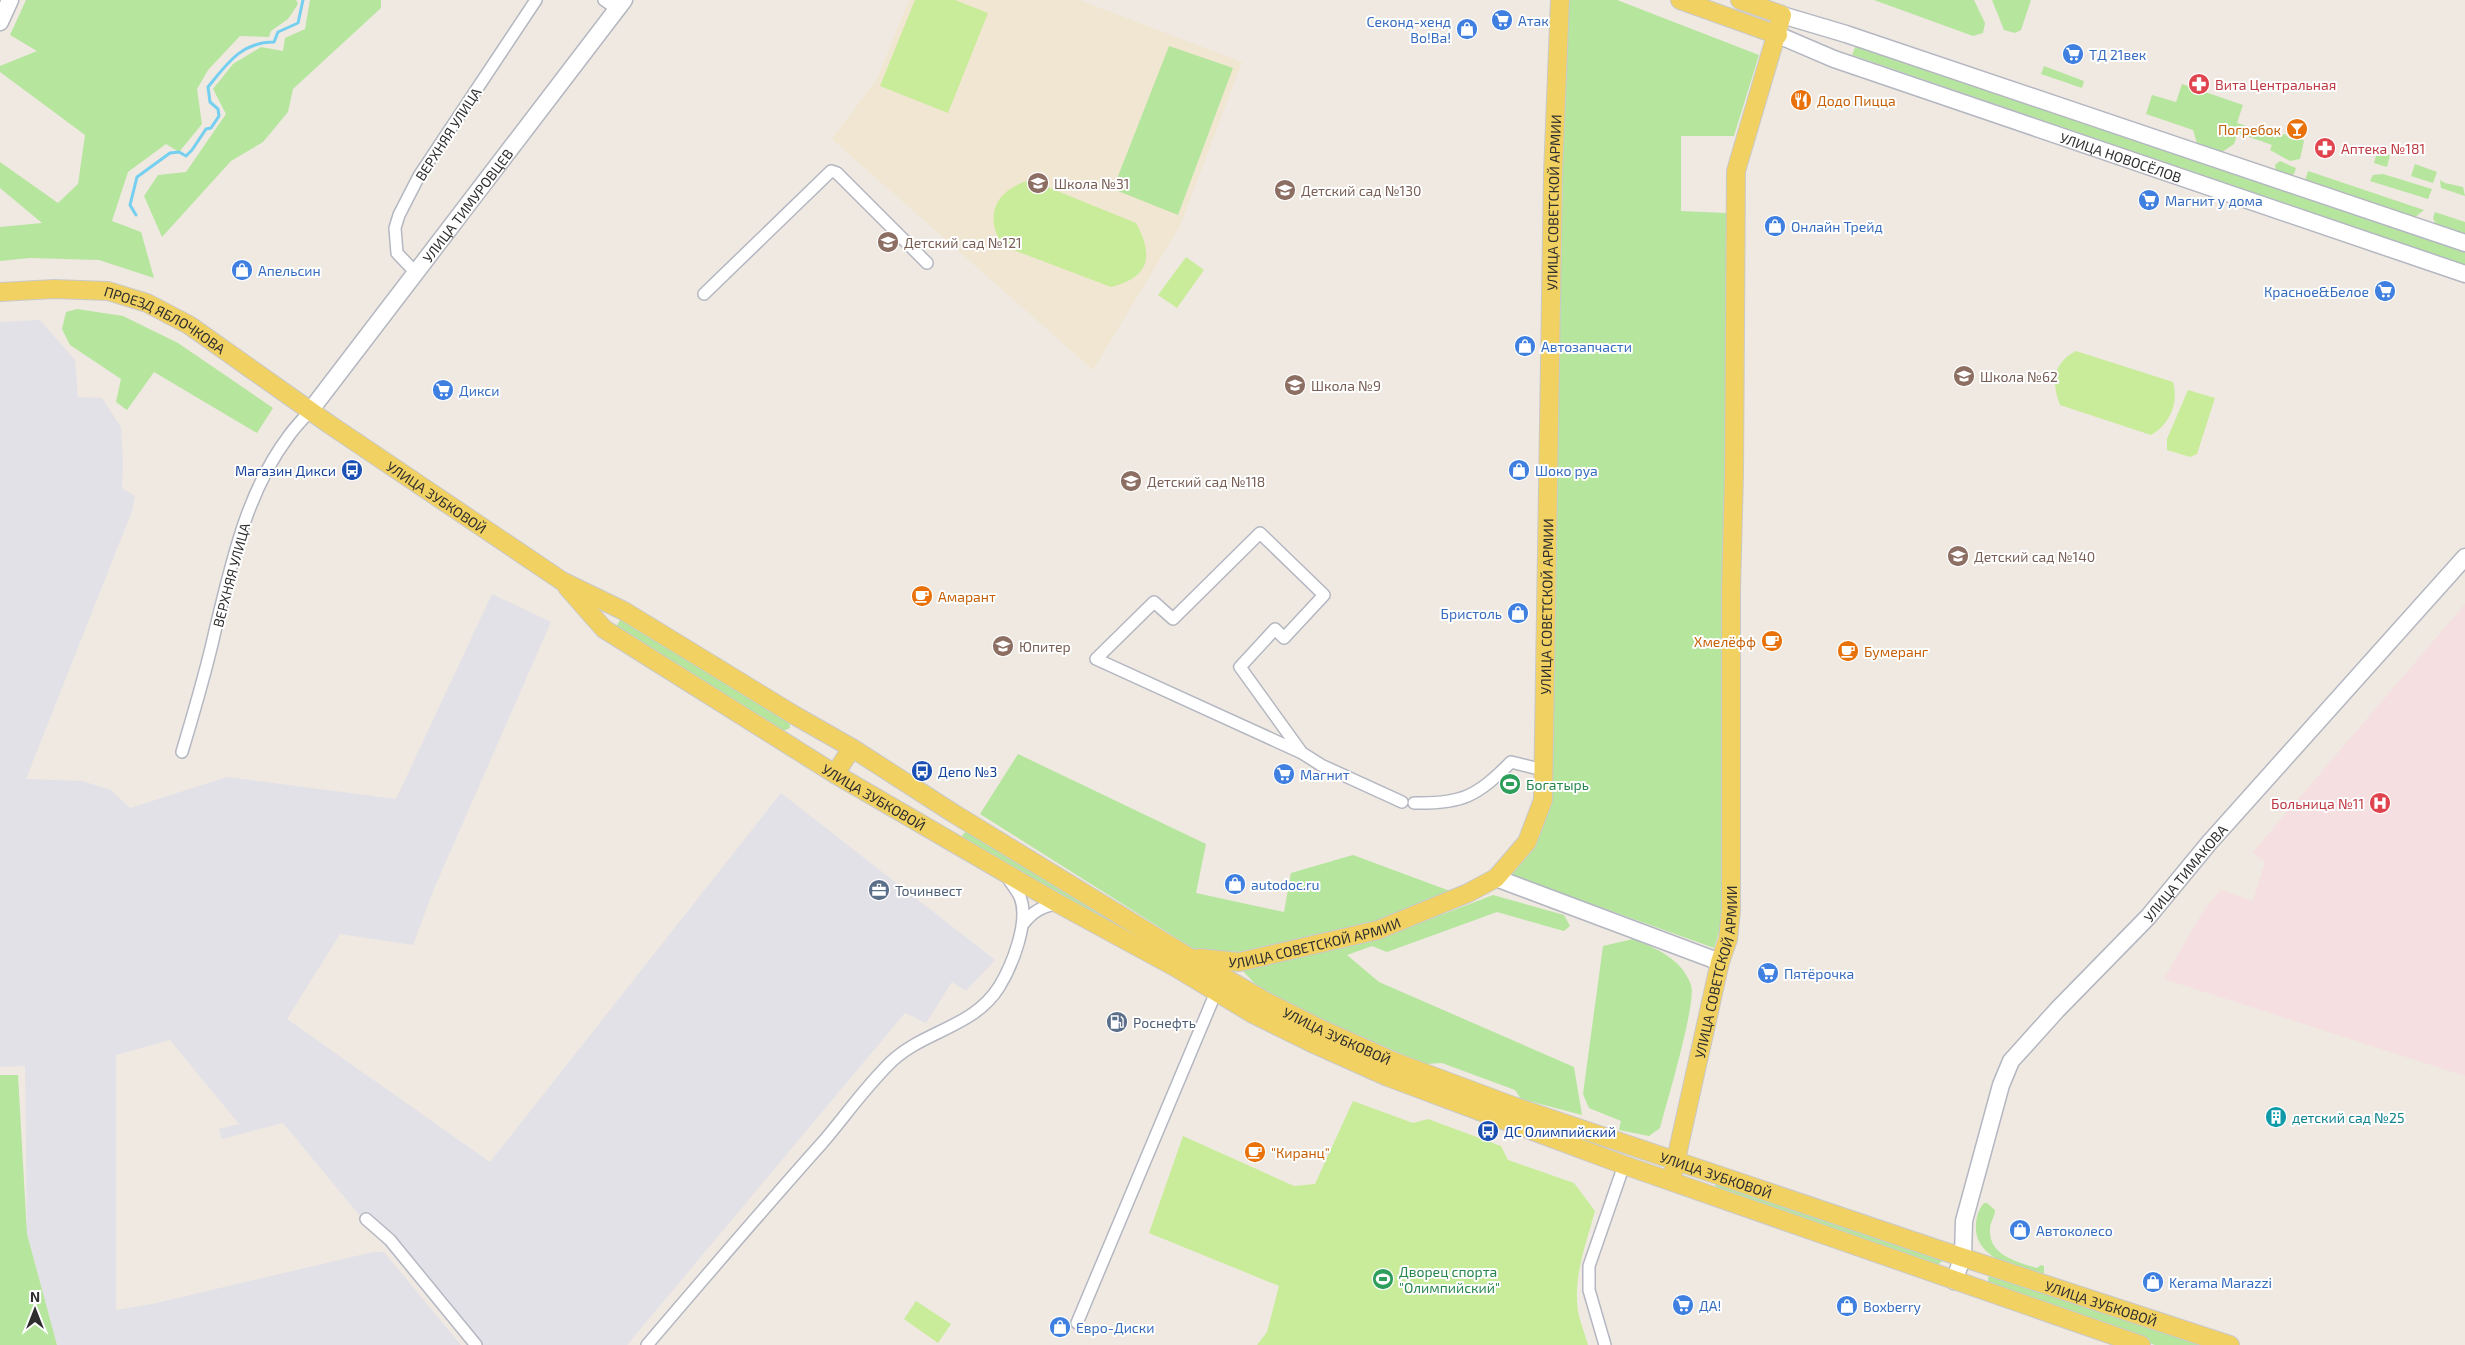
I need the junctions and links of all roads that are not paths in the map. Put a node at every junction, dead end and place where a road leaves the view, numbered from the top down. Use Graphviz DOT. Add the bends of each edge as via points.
graph roads {
  1 [pos="10,0"];
  2 [pos="536,0"];
  3 [pos="1560,0"];
  4 [pos="1680,0"];
  5 [pos="1744,1"];
  6 [pos="615,3"];
  7 [pos="1782,15"];
  8 [pos="0,22"];
  9 [pos="1778,35"];
  10 [pos="2465,243"];
  11 [pos="927,263"];
  12 [pos="416,273"];
  13 [pos="2465,274"];
  14 [pos="0,292"];
  15 [pos="704,294"];
  16 [pos="310,411"];
  17 [pos="2465,557"];
  18 [pos="562,581"];
  19 [pos="624,611"];
  20 [pos="604,629"];
  21 [pos="794,715"];
  22 [pos="822,730"];
  23 [pos="781,740"];
  24 [pos="852,748"];
  25 [pos="182,752"];
  26 [pos="1302,753"];
  27 [pos="806,756"];
  28 [pos="1543,770"];
  29 [pos="835,774"];
  30 [pos="1402,802"];
  31 [pos="1414,803"];
  32 [pos="971,824"];
  33 [pos="954,843"];
  34 [pos="1006,873"];
  35 [pos="1496,878"];
  36 [pos="1059,904"];
  37 [pos="1024,923"];
  38 [pos="1190,957"];
  39 [pos="1238,962"];
  40 [pos="1720,962"];
  41 [pos="1217,972"];
  42 [pos="1211,989"];
  43 [pos="1675,1161"];
  44 [pos="1624,1164"];
  45 [pos="1672,1181"];
  46 [pos="366,1219"];
  47 [pos="1963,1256"];
  48 [pos="1954,1281"];
  49 [pos="1077,1323"];
  50 [pos="476,1345"];
  51 [pos="647,1345"];
  52 [pos="1605,1345"];
  53 [pos="2141,1345"];
  54 [pos="2230,1345"];
  1 -- 8 [label="street"];
  2 -- 12 [label="street, ВЕРХНЯЯ УЛИЦА" via="420,176 399,215 395,228 397,253"];
  3 -- 28 [label="main road, УЛИЦА СОВЕТСКОЙ АРМИИ" via="1553,183"];
  4 -- 9 [label="main road, УЛИЦА НОВОСЁЛОВ"];
  5 -- 7 [label="main road, УЛИЦА НОВОСЁЛОВ"];
  6 -- 12 [label="street, УЛИЦА ТИМУРОВЦЕВ"];
  7 -- 9 [label="main road"];
  7 -- 10 [label="street, УЛИЦА НОВОСЁЛОВ"];
  9 -- 13 [label="street, УЛИЦА НОВОСЁЛОВ" via="1834,59"];
  9 -- 40 [label="main road, УЛИЦА СОВЕТСКОЙ АРМИИ" via="1736,171 1731,911 1728,939"];
  11 -- 15 [label="street" via="837,173 831,171"];
  12 -- 16 [label="street, УЛИЦА ТИМУРОВЦЕВ"];
  14 -- 16 [label="main road, ПРОЕЗД ЯБЛОЧКОВА" via="108,291 147,303 189,325"];
  16 -- 18 [label="main road, УЛИЦА ЗУБКОВОЙ"];
  16 -- 25 [label="street, ВЕРХНЯЯ УЛИЦА" via="283,444 244,522"];
  17 -- 47 [label="street, УЛИЦА ТИМАКОВА" via="2222,828 2148,917 2011,1061 2001,1085 1964,1221"];
  18 -- 19 [label="main road, УЛИЦА ЗУБКОВОЙ"];
  18 -- 20 [label="main road, УЛИЦА ЗУБКОВОЙ"];
  19 -- 20 [label="main road" via="608,610 601,618"];
  19 -- 21 [label="main road, УЛИЦА ЗУБКОВОЙ"];
  20 -- 23 [label="main road, УЛИЦА ЗУБКОВОЙ"];
  21 -- 22 [label="main road, УЛИЦА ЗУБКОВОЙ"];
  21 -- 23 [label="main road" via="797,726 793,738"];
  22 -- 24 [label="main road, УЛИЦА ЗУБКОВОЙ"];
  22 -- 27 [label="main road" via="807,732 801,743"];
  23 -- 27 [label="main road, УЛИЦА ЗУБКОВОЙ"];
  24 -- 29 [label="main road"];
  24 -- 32 [label="main road, УЛИЦА ЗУБКОВОЙ"];
  26 -- 26 [label="street" via="1123,671 1096,659 1154,602 1173,619 1260,533 1324,595 1284,638 1275,629 1240,667"];
  26 -- 30 [label="street" via="1321,766"];
  27 -- 29 [label="main road, УЛИЦА ЗУБКОВОЙ"];
  28 -- 31 [label="street" via="1511,762 1480,791 1445,804"];
  28 -- 35 [label="main road, УЛИЦА СОВЕТСКОЙ АРМИИ" via="1542,800 1527,842"];
  29 -- 33 [label="main road, УЛИЦА ЗУБКОВОЙ"];
  32 -- 33 [label="main road" via="956,820 950,828"];
  32 -- 38 [label="main road, УЛИЦА ЗУБКОВОЙ"];
  33 -- 34 [label="main road, УЛИЦА ЗУБКОВОЙ"];
  34 -- 36 [label="main road, УЛИЦА ЗУБКОВОЙ"];
  34 -- 37 [label="street" via="1020,896"];
  35 -- 39 [label="main road, УЛИЦА СОВЕТСКОЙ АРМИИ" via="1378,930"];
  35 -- 40 [label="street"];
  36 -- 37 [label="street" via="1039,909"];
  36 -- 42 [label="main road, УЛИЦА ЗУБКОВОЙ"];
  37 -- 51 [label="street" via="1007,971 988,1001 952,1027 904,1050 872,1081"];
  38 -- 39 [label="main road, УЛИЦА СОВЕТСКОЙ АРМИИ"];
  38 -- 41 [label="main road, УЛИЦА ЗУБКОВОЙ"];
  39 -- 41 [label="main road"];
  40 -- 43 [label="main road, УЛИЦА СОВЕТСКОЙ АРМИИ"];
  41 -- 42 [label="main road"];
  41 -- 43 [label="main road, УЛИЦА ЗУБКОВОЙ" via="1266,1001 1395,1062"];
  42 -- 44 [label="main road, УЛИЦА ЗУБКОВОЙ" via="1274,1025 1388,1077"];
  42 -- 49 [label="street"];
  43 -- 45 [label="main road, УЛИЦА СОВЕТСКОЙ АРМИИ"];
  43 -- 47 [label="main road, УЛИЦА ЗУБКОВОЙ"];
  44 -- 45 [label="main road, УЛИЦА ЗУБКОВОЙ"];
  44 -- 52 [label="street" via="1589,1266 1588,1290"];
  45 -- 48 [label="main road, УЛИЦА ЗУБКОВОЙ"];
  46 -- 50 [label="street" via="390,1240"];
  47 -- 48 [label="street, УЛИЦА ТИМАКОВА"];
  47 -- 54 [label="main road, УЛИЦА ЗУБКОВОЙ"];
  48 -- 53 [label="main road, УЛИЦА ЗУБКОВОЙ"];
}
